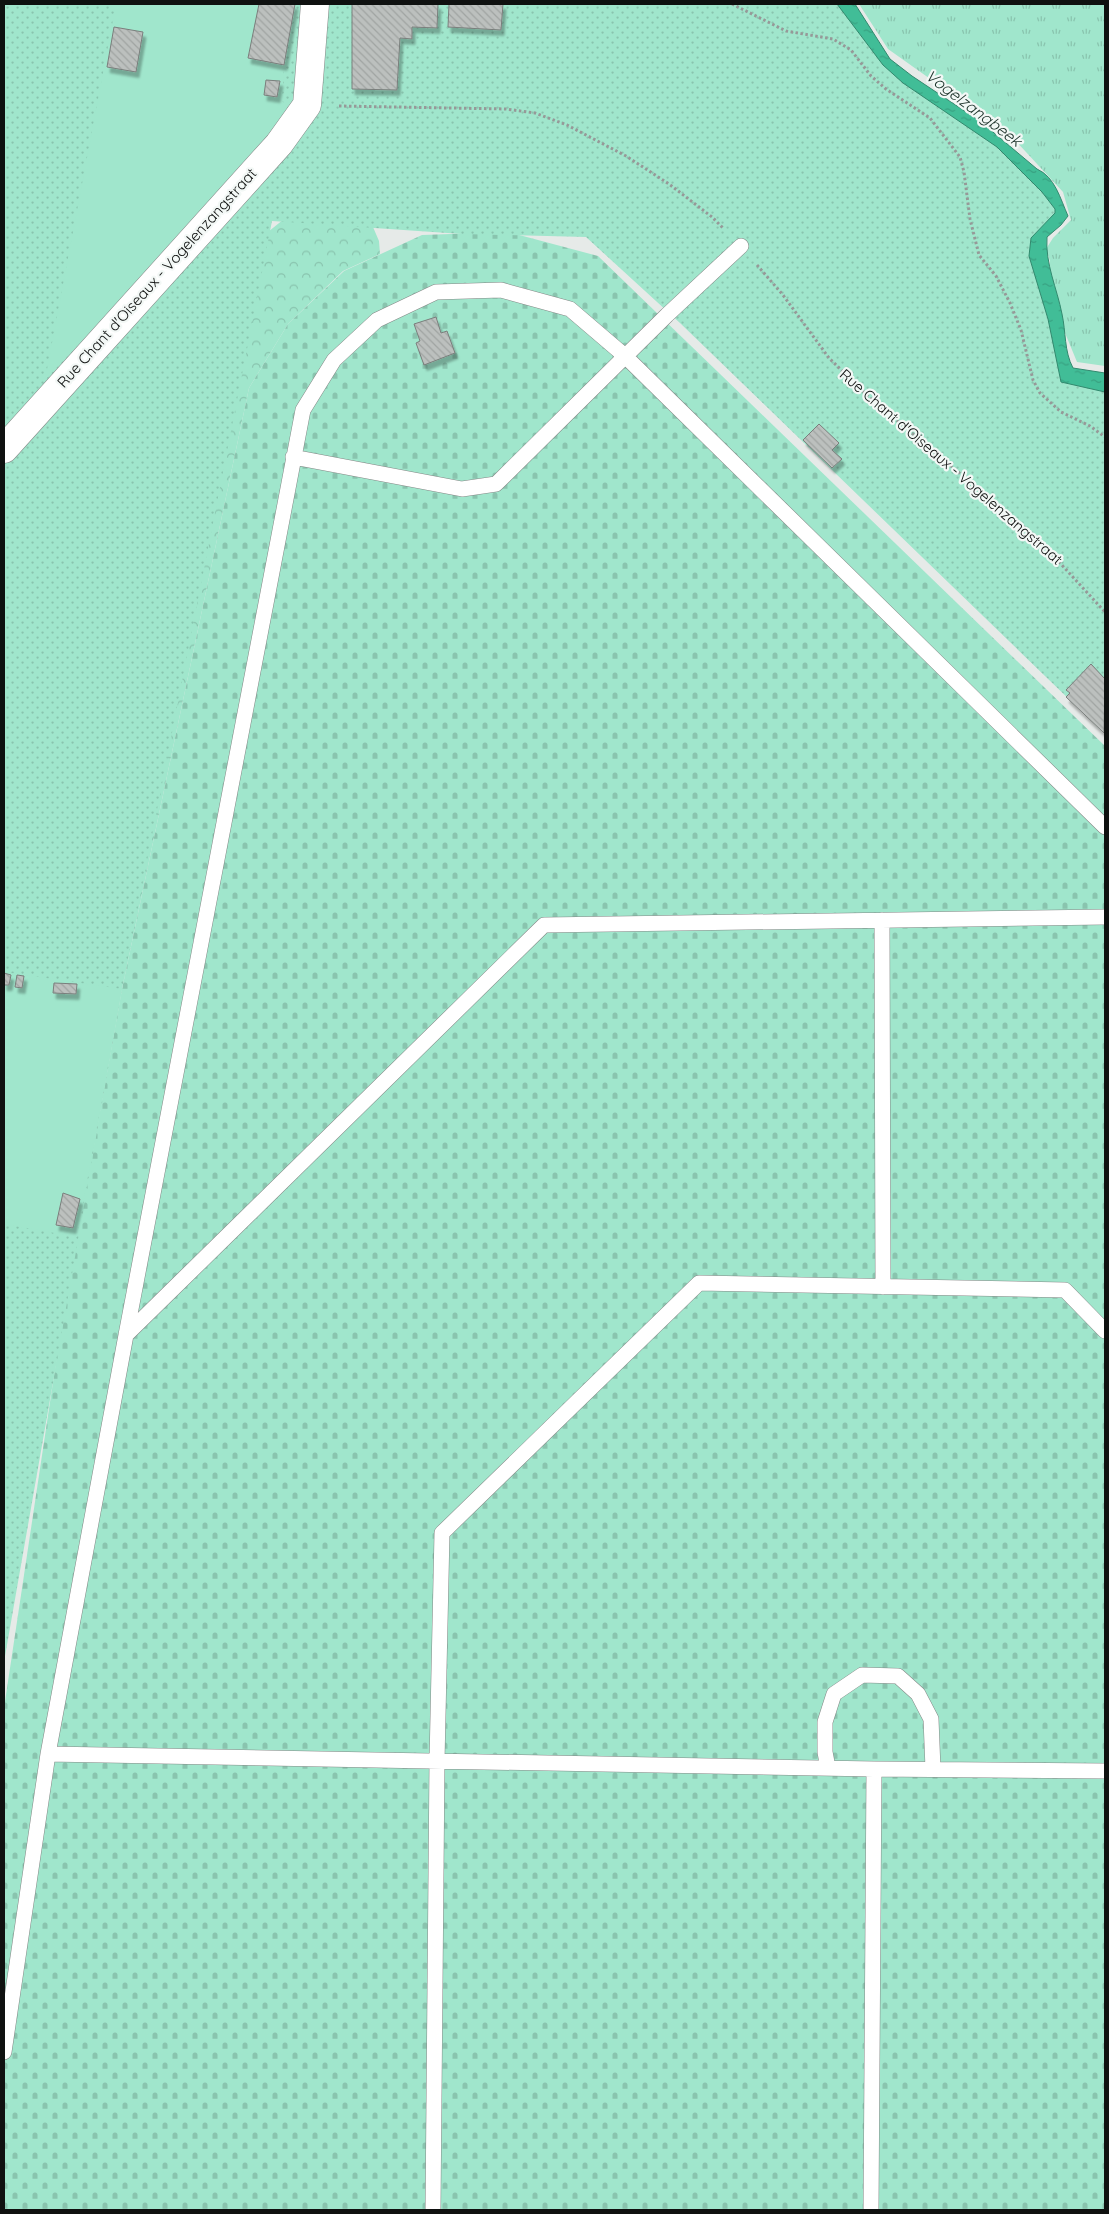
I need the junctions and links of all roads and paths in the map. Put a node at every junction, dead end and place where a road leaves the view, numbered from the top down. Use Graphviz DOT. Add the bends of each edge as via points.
graph roads {
  1 [pos="315,4"];
  2 [pos="732,4"];
  3 [pos="307,105"];
  4 [pos="741,246"];
  5 [pos="625,356"];
  6 [pos="1105,437"];
  7 [pos="4,449"];
  8 [pos="293,457"];
  9 [pos="1105,612"];
  10 [pos="1105,827"];
  11 [pos="1105,917"];
  12 [pos="882,920"];
  13 [pos="882,1287"];
  14 [pos="1105,1331"];
  15 [pos="126,1336"];
  16 [pos="48,1754"];
  17 [pos="437,1760"];
  18 [pos="828,1768"];
  19 [pos="874,1769"];
  20 [pos="933,1769"];
  21 [pos="1105,1771"];
  22 [pos="4,2052"];
  23 [pos="433,2210"];
  24 [pos="871,2210"];
  1 -- 3 [label="street"];
  2 -- 6 [label="path" via="786,31 833,39 851,50 886,89 930,118 960,157 978,255 996,276 1010,303 1040,394 1061,412"];
  3 -- 4 [label="path, Rue Chant d'Oiseaux - Vogelenzangstraat" via="506,109 536,113 567,125 626,156 712,217"];
  3 -- 7 [label="street, Rue Chant d'Oiseaux - Vogelenzangstraat" via="279,144"];
  4 -- 5 [label="lane"];
  4 -- 9 [label="path, Rue Chant d'Oiseaux - Vogelenzangstraat" via="783,295 829,358 871,399 1037,538"];
  5 -- 8 [label="lane" via="496,484 462,489"];
  5 -- 8 [label="lane" via="570,309 500,290 436,292 376,320 334,360 303,410"];
  5 -- 10 [label="lane"];
  8 -- 15 [label="lane"];
  11 -- 12 [label="lane"];
  12 -- 13 [label="lane"];
  12 -- 15 [label="lane" via="544,925"];
  13 -- 14 [label="lane" via="1065,1290"];
  13 -- 17 [label="lane" via="699,1283 442,1533"];
  15 -- 16 [label="lane"];
  16 -- 17 [label="lane"];
  16 -- 22 [label="lane"];
  17 -- 18 [label="lane"];
  17 -- 23 [label="lane"];
  18 -- 19 [label="lane"];
  18 -- 20 [label="lane" via="826,1722 834,1694 862,1675 898,1676 918,1694 931,1719"];
  19 -- 20 [label="lane"];
  19 -- 24 [label="lane"];
  20 -- 21 [label="lane"];
}
